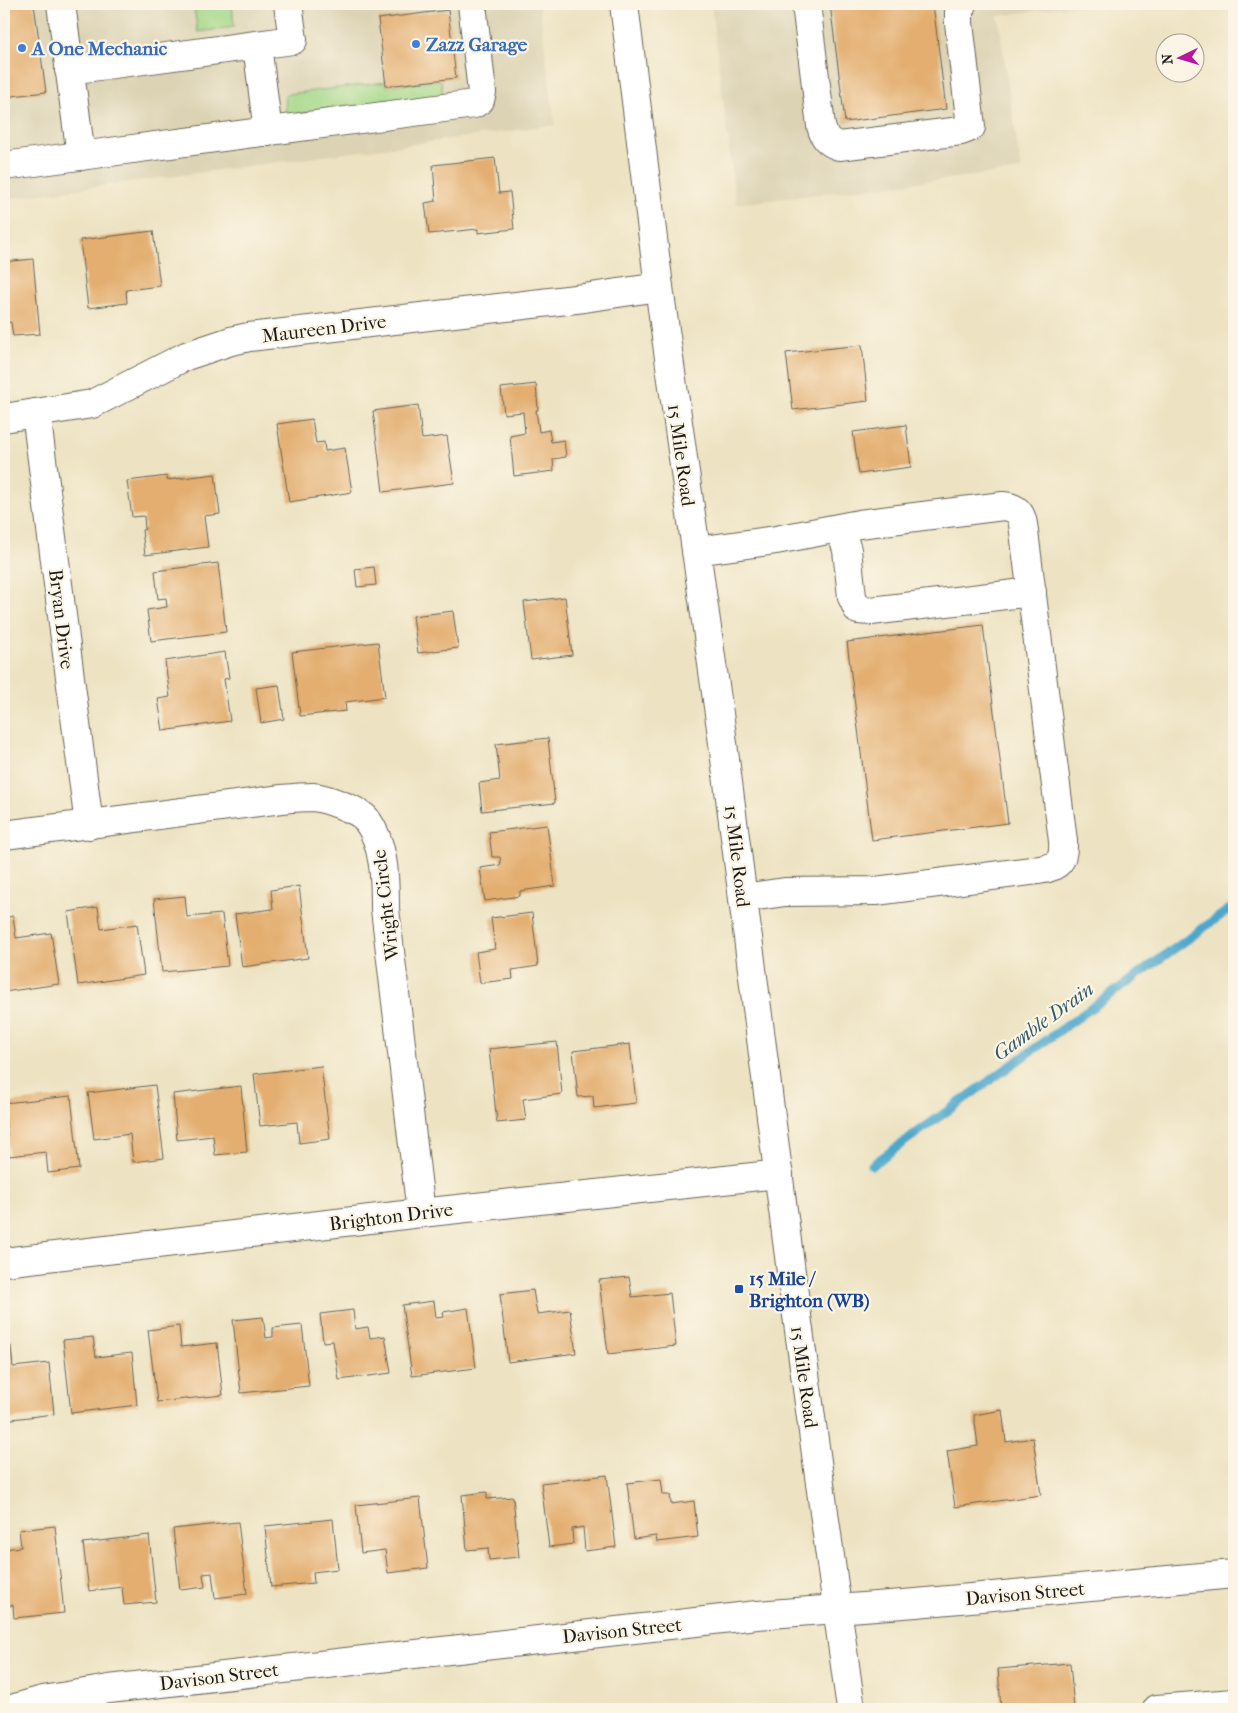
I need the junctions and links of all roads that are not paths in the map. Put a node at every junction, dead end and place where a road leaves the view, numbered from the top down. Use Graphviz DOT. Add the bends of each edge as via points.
graph roads {
  1 [pos="60,4"];
  2 [pos="288,4"];
  3 [pos="472,4"];
  4 [pos="624,4"];
  5 [pos="806,4"];
  6 [pos="962,4"];
  7 [pos="257,45"];
  8 [pos="69,70"];
  9 [pos="268,132"];
  10 [pos="81,156"];
  11 [pos="4,166"];
  12 [pos="658,287"];
  13 [pos="36,413"];
  14 [pos="4,418"];
  15 [pos="840,528"];
  16 [pos="696,551"];
  17 [pos="1032,592"];
  18 [pos="88,825"];
  19 [pos="4,835"];
  20 [pos="743,898"];
  21 [pos="779,1174"];
  22 [pos="421,1213"];
  23 [pos="4,1262"];
  24 [pos="1234,1574"];
  25 [pos="837,1609"];
  26 [pos="110,1699"];
  27 [pos="1234,1702"];
  28 [pos="12,1709"];
  29 [pos="850,1709"];
  30 [pos="1157,1709"];
  1 -- 8 [label="street"];
  2 -- 7 [label="street" via="293,40"];
  3 -- 9 [label="street" via="482,92 480,100 474,104"];
  4 -- 12 [label="street, 15 Mile Road"];
  5 -- 6 [label="street" via="821,126 830,143 839,146 961,131 971,127 959,22"];
  7 -- 8 [label="street"];
  7 -- 9 [label="street"];
  8 -- 10 [label="street"];
  9 -- 10 [label="street"];
  10 -- 11 [label="street"];
  12 -- 13 [label="street, Maureen Drive" via="231,341 186,356 92,404"];
  12 -- 16 [label="street, 15 Mile Road"];
  13 -- 14 [label="street, Maureen Drive"];
  13 -- 18 [label="street, Bryan Drive"];
  15 -- 16 [label="street"];
  15 -- 17 [label="street" via="847,550 852,597 858,610"];
  15 -- 17 [label="street" via="1010,506 1022,516"];
  16 -- 20 [label="street, 15 Mile Road"];
  17 -- 20 [label="street" via="1064,841 1064,853 1059,863 1050,868 876,891 794,892"];
  18 -- 19 [label="street, Wright Circle"];
  18 -- 22 [label="street, Wright Circle" via="314,797 342,804 366,818 377,840 384,876"];
  20 -- 21 [label="street, 15 Mile Road"];
  21 -- 22 [label="street, Brighton Drive"];
  21 -- 25 [label="street, 15 Mile Road"];
  22 -- 23 [label="street, Brighton Drive"];
  24 -- 25 [label="street, Davison Street"];
  25 -- 26 [label="street, Davison Street" via="756,1615"];
  25 -- 29 [label="street, 15 Mile Road"];
  26 -- 28 [label="street, Davison Street" via="43,1700"];
  27 -- 30 [label="street"];
}
